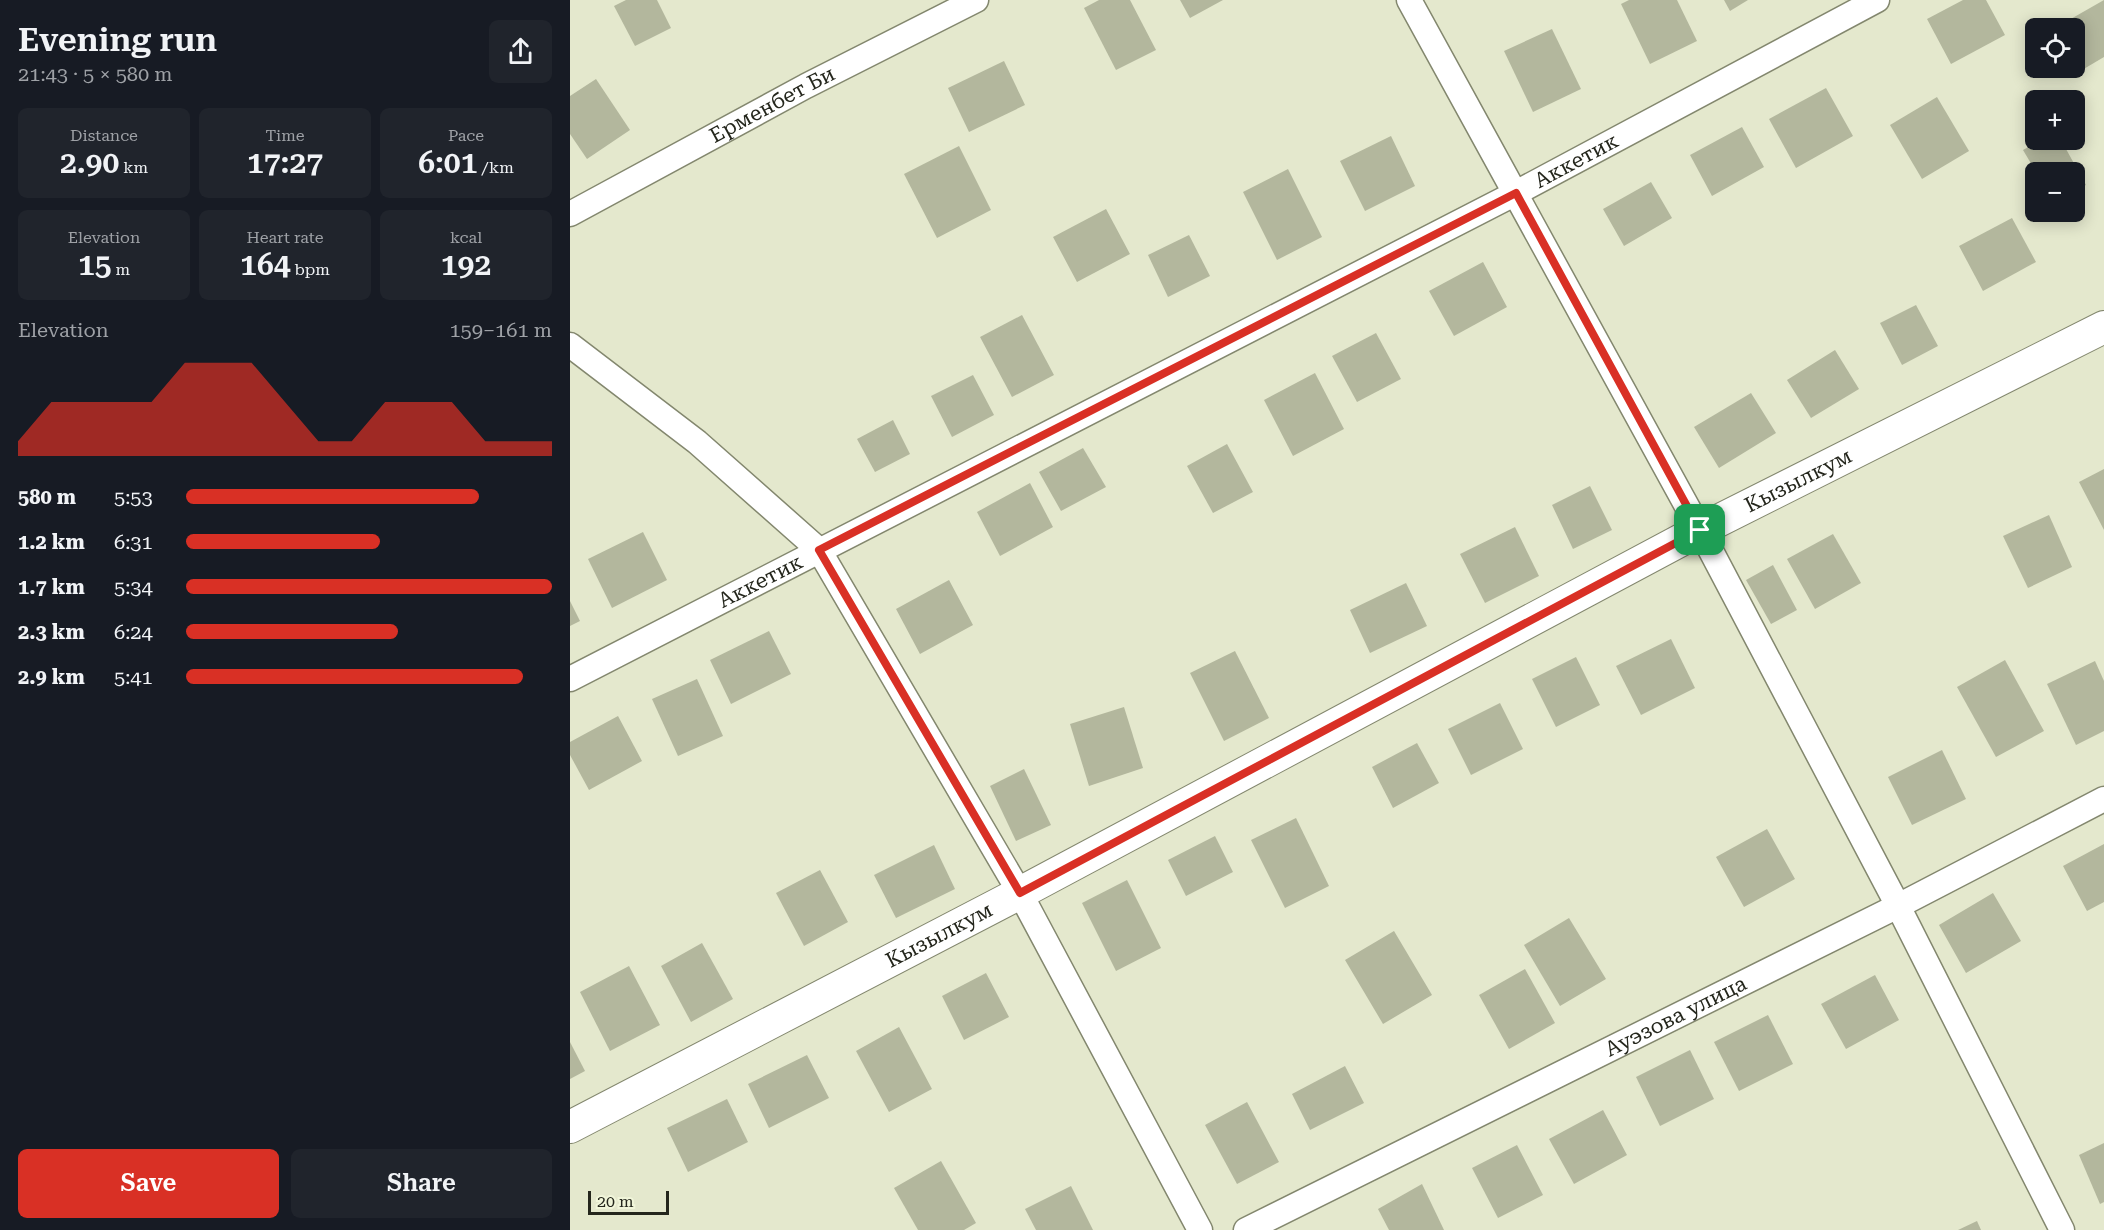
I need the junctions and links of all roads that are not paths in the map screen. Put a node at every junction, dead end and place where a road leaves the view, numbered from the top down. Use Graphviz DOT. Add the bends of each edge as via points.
graph roads {
  1 [pos="976,0"];
  2 [pos="1409,0"];
  3 [pos="1876,0"];
  4 [pos="1516,193"];
  5 [pos="570,214"];
  6 [pos="2104,327"];
  7 [pos="570,345"];
  8 [pos="1700,530"];
  9 [pos="819,550"];
  10 [pos="570,679"];
  11 [pos="2104,799"];
  12 [pos="1020,893"];
  13 [pos="1899,906"];
  14 [pos="570,1127"];
  15 [pos="1200,1230"];
  16 [pos="1246,1230"];
  17 [pos="2062,1230"];
  1 -- 5 [label="street, Ерменбет Би" via="806,86"];
  2 -- 4 [label="street"];
  3 -- 4 [label="street, Аккетик"];
  4 -- 8 [label="street"];
  4 -- 9 [label="street, Аккетик"];
  6 -- 8 [label="street, Кызылкум"];
  7 -- 9 [label="street" via="697,442"];
  8 -- 12 [label="street, Кызылкум"];
  8 -- 13 [label="street"];
  9 -- 10 [label="street, Аккетик"];
  9 -- 12 [label="street"];
  11 -- 13 [label="street, Ауэзова улица"];
  12 -- 14 [label="street, Кызылкум"];
  12 -- 15 [label="street"];
  13 -- 16 [label="street, Ауэзова улица"];
  13 -- 17 [label="street"];
}
